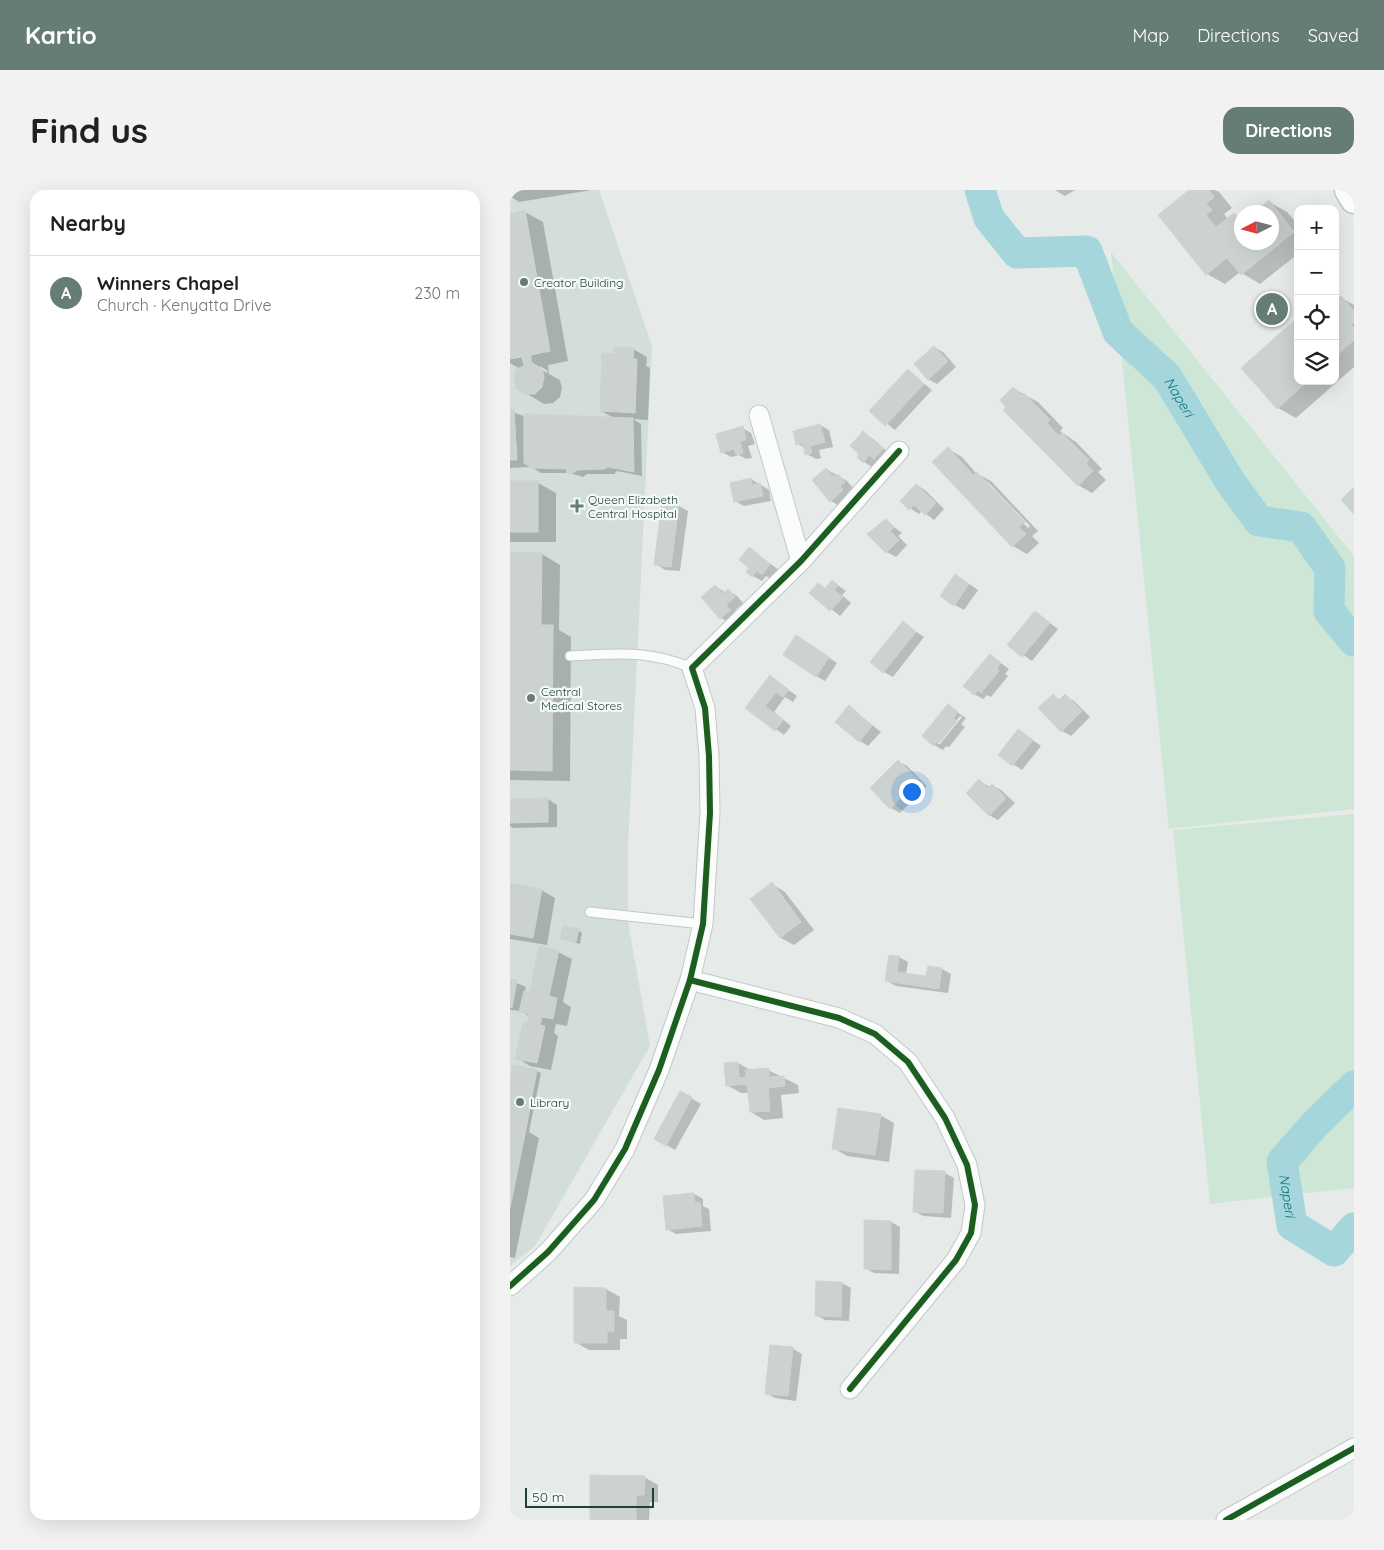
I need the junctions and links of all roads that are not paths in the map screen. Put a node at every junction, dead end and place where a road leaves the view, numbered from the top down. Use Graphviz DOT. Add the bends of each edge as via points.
graph roads {
  1 [pos="1348,190"];
  2 [pos="1354,200"];
  3 [pos="759,415"];
  4 [pos="899,451"];
  5 [pos="801,561"];
  6 [pos="570,656"];
  7 [pos="692,668"];
  8 [pos="590,912"];
  9 [pos="703,924"];
  10 [pos="690,980"];
  11 [pos="510,1286"];
  12 [pos="850,1389"];
  13 [pos="1354,1448"];
  14 [pos="1226,1520"];
  1 -- 2 [label="main road"];
  3 -- 5 [label="street"];
  4 -- 5 [label="street"];
  5 -- 7 [label="street"];
  6 -- 7 [label="lane" via="641,653 668,658"];
  7 -- 9 [label="street" via="704,708 709,756 710,813"];
  8 -- 9 [label="lane"];
  9 -- 10 [label="street"];
  10 -- 11 [label="street" via="659,1070 625,1149 594,1200 548,1252"];
  10 -- 12 [label="street" via="839,1018 875,1034 908,1062 944,1118 967,1165 974,1205 970,1233 956,1260"];
  13 -- 14 [label="street"];
}
